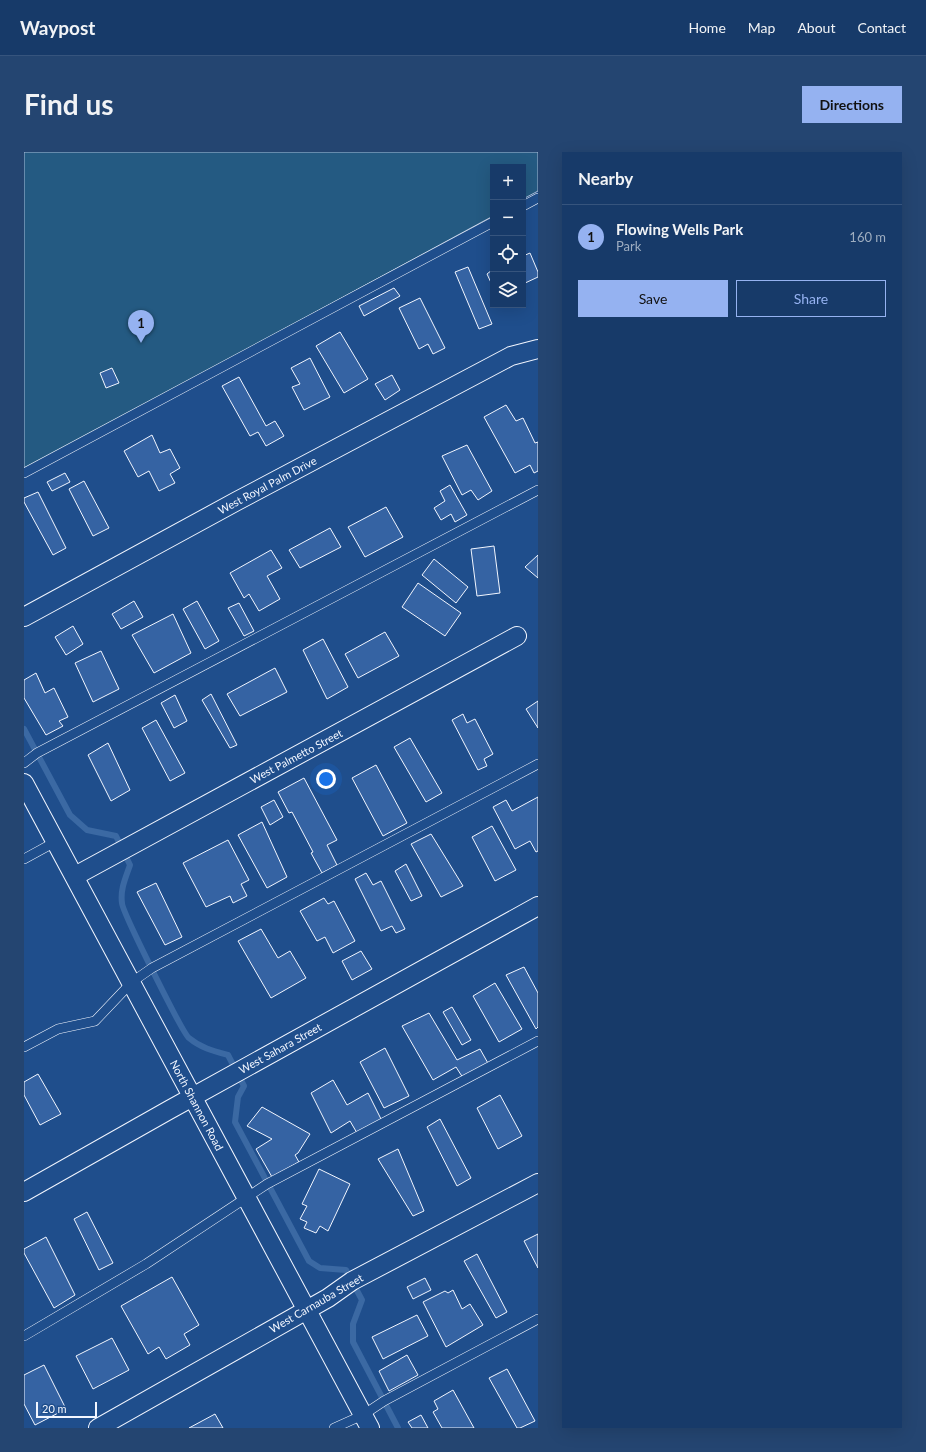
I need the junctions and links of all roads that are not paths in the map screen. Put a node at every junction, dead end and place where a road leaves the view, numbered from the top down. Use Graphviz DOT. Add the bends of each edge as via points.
graph roads {
  1 [pos="538,198"];
  2 [pos="526,204"];
  3 [pos="490,224"];
  4 [pos="538,349"];
  5 [pos="24,473"];
  6 [pos="538,490"];
  7 [pos="24,617"];
  8 [pos="517,636"];
  9 [pos="24,763"];
  10 [pos="538,764"];
  11 [pos="24,783"];
  12 [pos="55,842"];
  13 [pos="24,859"];
  14 [pos="75,876"];
  15 [pos="538,906"];
  16 [pos="132,982"];
  17 [pos="538,1041"];
  18 [pos="24,1047"];
  19 [pos="193,1096"];
  20 [pos="538,1183"];
  21 [pos="24,1192"];
  22 [pos="247,1199"];
  23 [pos="306,1310"];
  24 [pos="538,1319"];
  25 [pos="24,1336"];
  26 [pos="366,1421"];
  27 [pos="98,1428"];
  28 [pos="334,1428"];
  1 -- 2 [label="lane"];
  3 -- 5 [label="lane"];
  4 -- 7 [label="street, West Royal Palm Drive" via="511,356"];
  6 -- 9 [label="lane"];
  8 -- 14 [label="street, West Palmetto Street"];
  10 -- 16 [label="lane" via="152,968"];
  11 -- 12 [label="street, North Shannon Road"];
  12 -- 13 [label="lane"];
  12 -- 14 [label="street, North Shannon Road"];
  14 -- 16 [label="street, North Shannon Road"];
  15 -- 19 [label="street, West Sahara Street"];
  16 -- 18 [label="lane" via="96,1021 58,1029"];
  16 -- 19 [label="street, North Shannon Road"];
  17 -- 22 [label="lane" via="268,1184"];
  19 -- 21 [label="street, West Sahara Street"];
  19 -- 22 [label="street, North Shannon Road"];
  20 -- 23 [label="street, West Carnauba Street" via="352,1281"];
  22 -- 23 [label="street, North Shannon Road"];
  22 -- 25 [label="lane" via="146,1264"];
  23 -- 26 [label="street, North Shannon Road"];
  23 -- 27 [label="street, West Carnauba Street"];
  24 -- 26 [label="lane" via="384,1400"];
  26 -- 28 [label="lane"];
}
